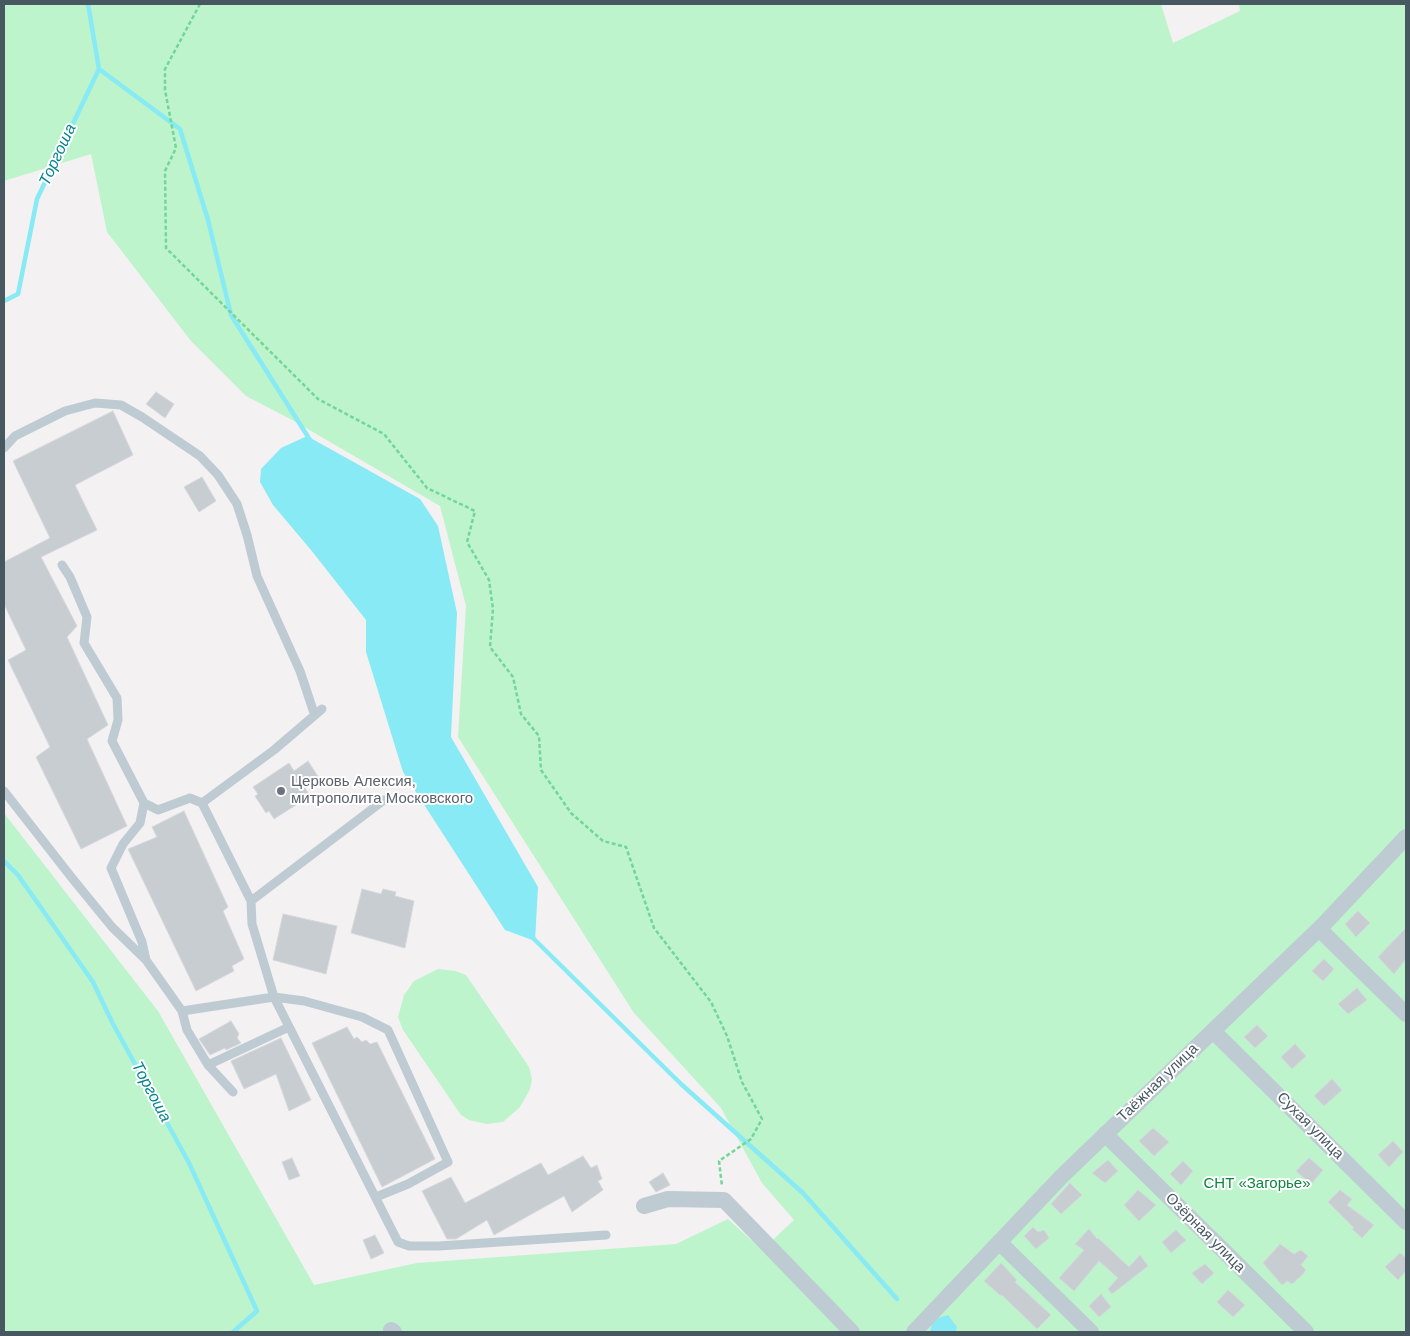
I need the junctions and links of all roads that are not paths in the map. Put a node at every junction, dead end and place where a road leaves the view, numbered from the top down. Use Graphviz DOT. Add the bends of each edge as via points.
graph roads {
  1 [pos="4,448"];
  2 [pos="62,565"];
  3 [pos="4,791"];
  4 [pos="384,800"];
  5 [pos="202,802"];
  6 [pos="144,803"];
  7 [pos="1406,837"];
  8 [pos="251,901"];
  9 [pos="1319,929"];
  10 [pos="146,960"];
  11 [pos="274,997"];
  12 [pos="182,1011"];
  13 [pos="1406,1014"];
  14 [pos="289,1027"];
  15 [pos="1213,1031"];
  16 [pos="208,1065"];
  17 [pos="233,1092"];
  18 [pos="1105,1134"];
  19 [pos="376,1197"];
  20 [pos="644,1206"];
  21 [pos="1406,1222"];
  22 [pos="606,1235"];
  23 [pos="1000,1242"];
  24 [pos="852,1332"];
  25 [pos="914,1332"];
  26 [pos="1091,1332"];
  27 [pos="1306,1332"];
  1 -- 5 [label="lane" via="15,436 65,411 95,403 121,405 200,456 218,475 237,504 257,576 300,671 313,710 319,712 274,750"];
  2 -- 6 [label="lane" via="87,617 84,642 116,698 118,720 112,741"];
  3 -- 10 [label="lane" via="112,927"];
  4 -- 8 [label="lane"];
  5 -- 6 [label="lane" via="190,798 158,810"];
  5 -- 8 [label="lane"];
  6 -- 10 [label="lane" via="140,823 123,844 111,868 142,942"];
  7 -- 9 [label="street, Таёжная улица"];
  8 -- 11 [label="lane" via="252,924"];
  9 -- 13 [label="street"];
  9 -- 15 [label="street, Таёжная улица"];
  10 -- 12 [label="lane"];
  11 -- 12 [label="lane"];
  11 -- 14 [label="lane"];
  11 -- 19 [label="lane" via="304,1001 362,1017 388,1030 448,1162"];
  12 -- 16 [label="lane" via="187,1030"];
  14 -- 16 [label="lane"];
  14 -- 19 [label="lane"];
  15 -- 18 [label="street, Таёжная улица"];
  15 -- 21 [label="street, Сухая улица"];
  16 -- 17 [label="lane"];
  18 -- 23 [label="street, Таёжная улица"];
  18 -- 27 [label="street, Озёрная улица"];
  19 -- 22 [label="lane" via="398,1242 409,1246"];
  20 -- 24 [label="street" via="668,1199 724,1200"];
  23 -- 25 [label="street, Таёжная улица"];
  23 -- 26 [label="street"];
}
